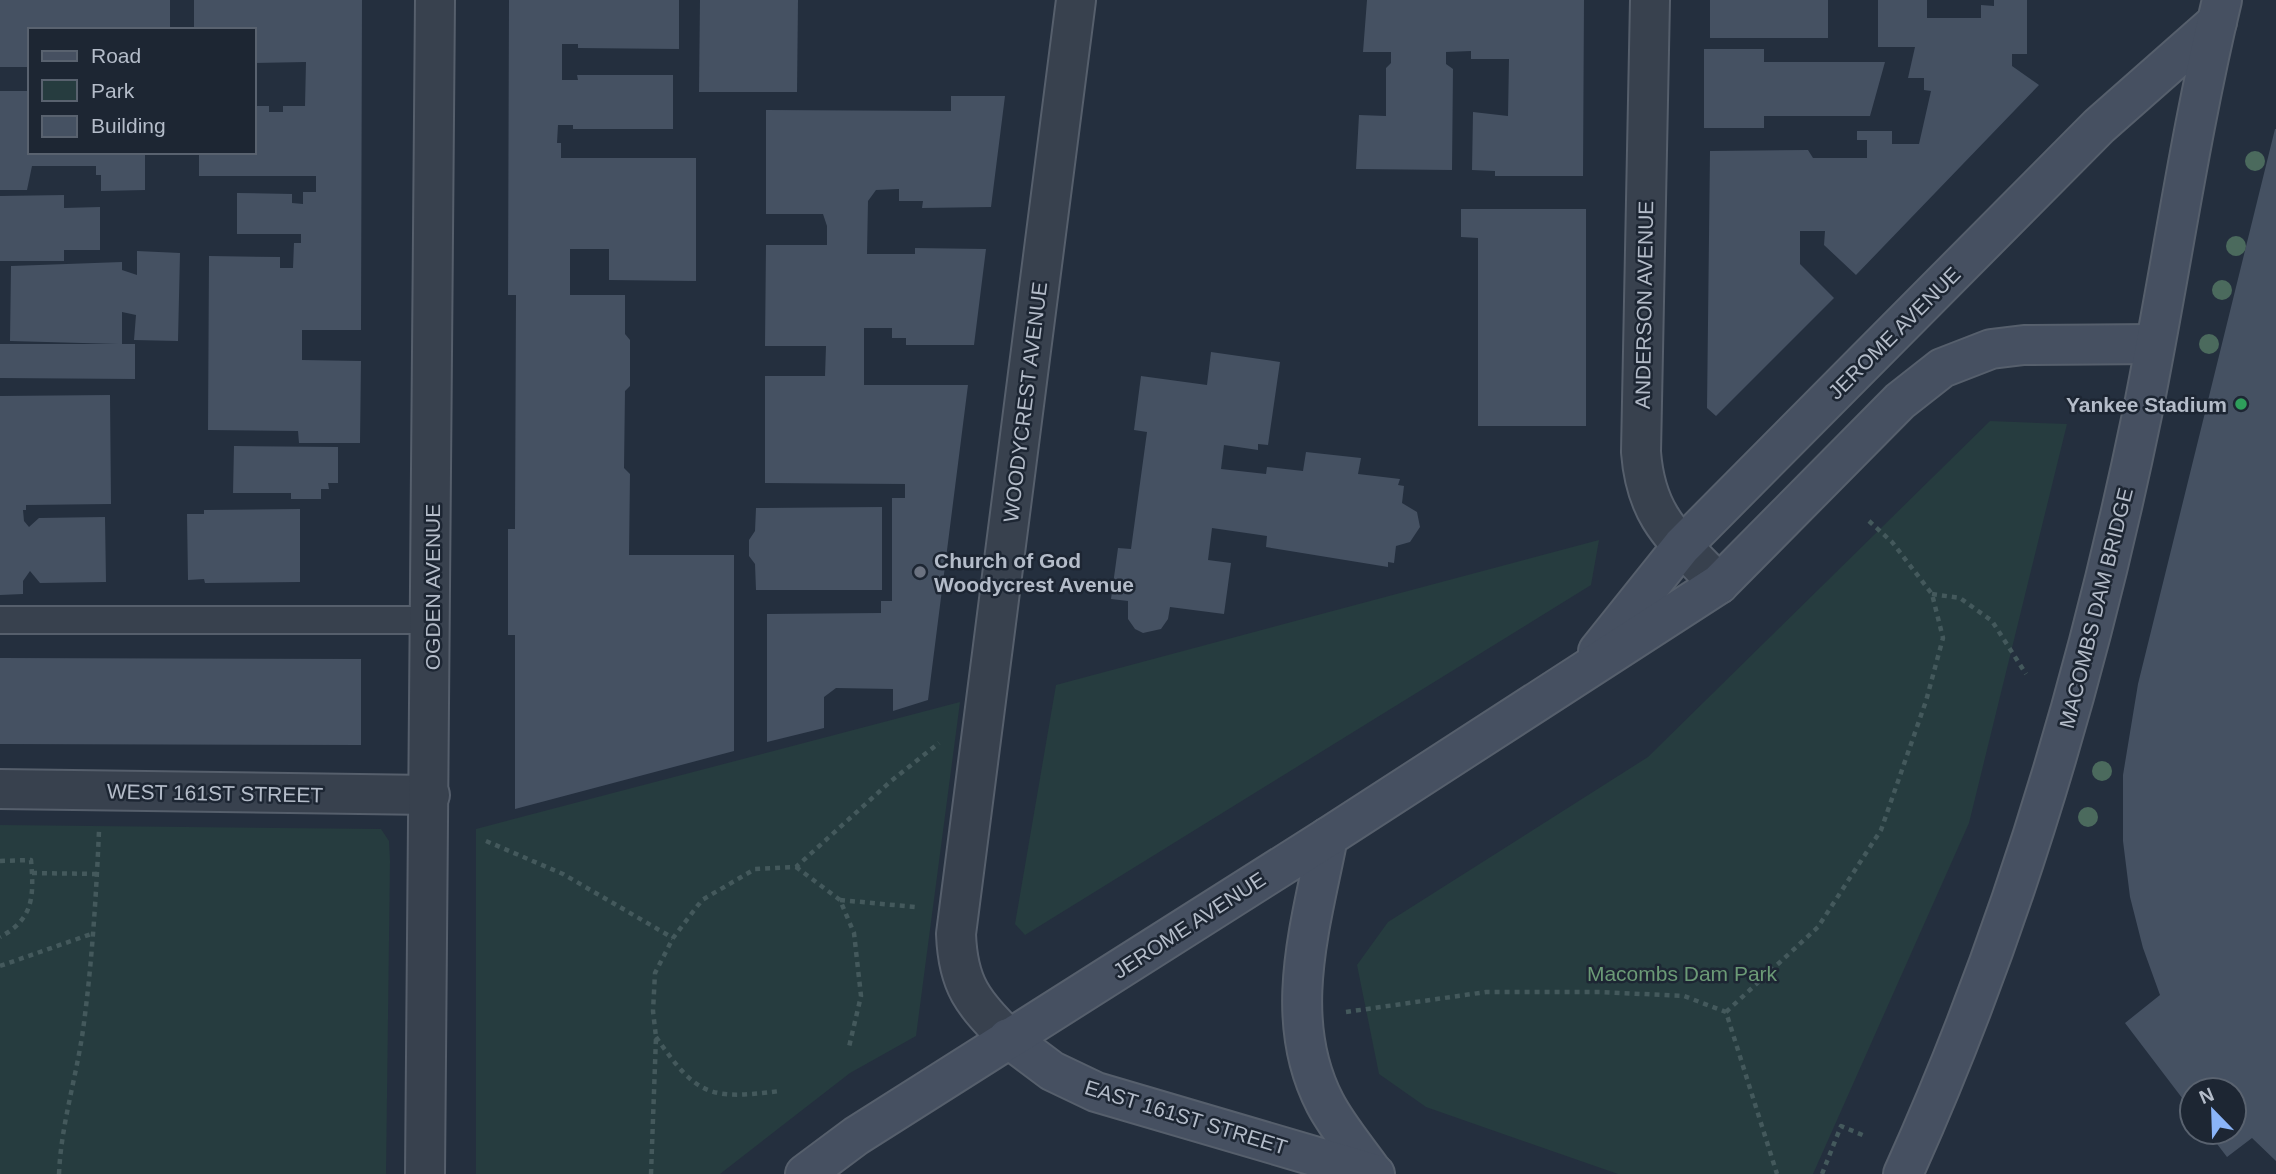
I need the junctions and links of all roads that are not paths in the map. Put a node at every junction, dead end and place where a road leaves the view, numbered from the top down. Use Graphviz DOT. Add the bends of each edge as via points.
graph roads {
  1 [pos="435,0"];
  2 [pos="1076,0"];
  3 [pos="1650,0"];
  4 [pos="2220,11"];
  5 [pos="2155,344"];
  6 [pos="1682,546"];
  7 [pos="1719,584"];
  8 [pos="0,620"];
  9 [pos="431,620"];
  10 [pos="1575,678"];
  11 [pos="0,789"];
  12 [pos="430,795"];
  13 [pos="1328,837"];
  14 [pos="1008,1038"];
  15 [pos="425,1174"];
  16 [pos="805,1174"];
  17 [pos="1374,1174"];
  18 [pos="1903,1174"];
  1 -- 9 [label="street, OGDEN AVENUE"];
  2 -- 14 [label="street, WOODYCREST AVENUE" via="957,934 957,956 967,990"];
  3 -- 6 [label="street, ANDERSON AVENUE" via="1641,452 1643,480 1652,507"];
  4 -- 5 [label="main road, MACOMBS DAM BRIDGE"];
  4 -- 6 [label="main road, JEROME AVENUE"];
  5 -- 7 [label="main road, JEROME AVENUE" via="2024,345 1991,349 1942,368 1900,401"];
  5 -- 18 [label="main road, MACOMBS DAM BRIDGE" via="2112,549 2059,755 1995,949"];
  6 -- 7 [label="street, ANDERSON AVENUE"];
  6 -- 10 [label="main road, JEROME AVENUE"];
  7 -- 10 [label="main road, JEROME AVENUE"];
  8 -- 9 [label="lane"];
  9 -- 12 [label="street, OGDEN AVENUE"];
  10 -- 13 [label="main road, JEROME AVENUE"];
  11 -- 12 [label="street, WEST 161ST STREET"];
  12 -- 15 [label="street, OGDEN AVENUE"];
  13 -- 14 [label="main road, JEROME AVENUE"];
  13 -- 17 [label="main road" via="1305,955 1300,1017 1326,1105"];
  14 -- 16 [label="main road, JEROME AVENUE"];
  14 -- 17 [label="main road, EAST 161ST STREET" via="1052,1071 1096,1092"];
}
